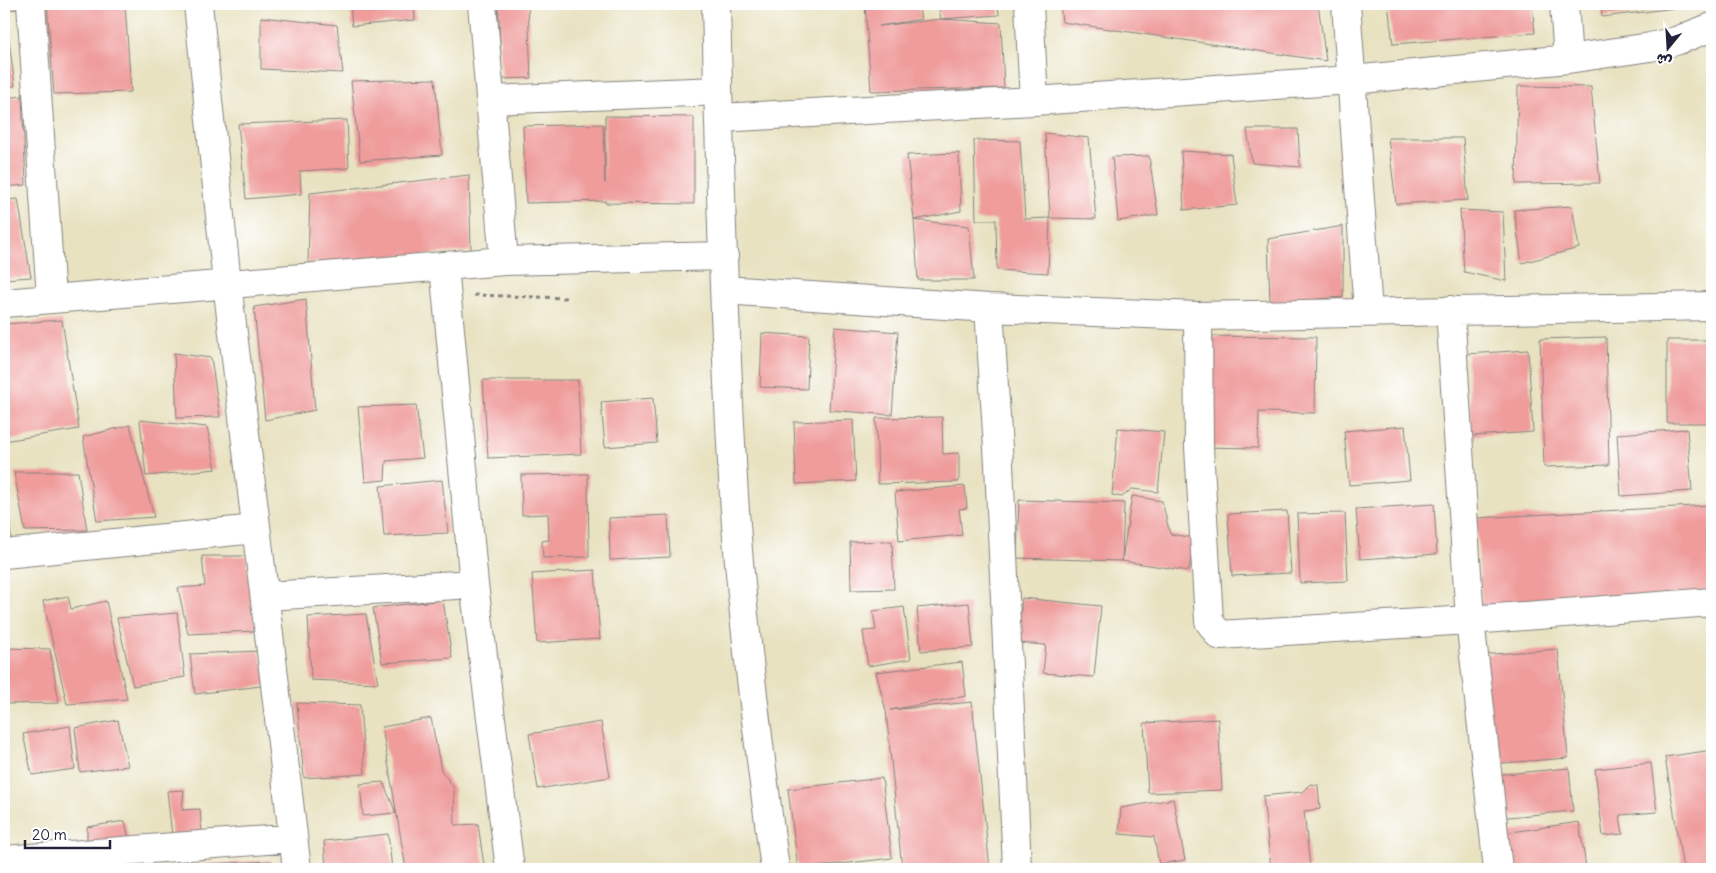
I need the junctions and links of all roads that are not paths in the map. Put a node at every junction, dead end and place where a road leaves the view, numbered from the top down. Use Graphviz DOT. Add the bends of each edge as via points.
graph roads {
  1 [pos="31,4"];
  2 [pos="198,4"];
  3 [pos="482,4"];
  4 [pos="716,4"];
  5 [pos="1029,4"];
  6 [pos="1346,4"];
  7 [pos="1564,4"];
  8 [pos="1712,27"];
  9 [pos="1568,59"];
  10 [pos="1352,80"];
  11 [pos="718,91"];
  12 [pos="492,100"];
  13 [pos="1034,102"];
  14 [pos="720,118"];
  15 [pos="724,256"];
  16 [pos="504,261"];
  17 [pos="444,267"];
  18 [pos="227,283"];
  19 [pos="724,290"];
  20 [pos="51,298"];
  21 [pos="4,303"];
  22 [pos="1712,306"];
  23 [pos="989,308"];
  24 [pos="1450,310"];
  25 [pos="1368,312"];
  26 [pos="1198,316"];
  27 [pos="256,529"];
  28 [pos="4,554"];
  29 [pos="474,584"];
  30 [pos="265,596"];
  31 [pos="1712,602"];
  32 [pos="1470,620"];
  33 [pos="294,838"];
  34 [pos="4,860"];
  35 [pos="297,869"];
  36 [pos="510,869"];
  37 [pos="776,869"];
  38 [pos="1017,869"];
  39 [pos="1498,869"];
  1 -- 20 [label="street"];
  2 -- 18 [label="street"];
  3 -- 12 [label="street"];
  4 -- 11 [label="street"];
  5 -- 13 [label="street"];
  6 -- 10 [label="street"];
  7 -- 9 [label="street"];
  8 -- 9 [label="street" via="1650,48"];
  9 -- 10 [label="street"];
  10 -- 13 [label="street"];
  10 -- 25 [label="street"];
  11 -- 12 [label="street"];
  11 -- 14 [label="street"];
  12 -- 16 [label="street"];
  13 -- 14 [label="street"];
  14 -- 15 [label="street"];
  15 -- 16 [label="street"];
  15 -- 19 [label="street"];
  16 -- 17 [label="street"];
  17 -- 18 [label="street"];
  17 -- 29 [label="street"];
  18 -- 20 [label="street"];
  18 -- 27 [label="street"];
  19 -- 23 [label="street"];
  19 -- 37 [label="street" via="734,498 755,710"];
  20 -- 21 [label="street"];
  22 -- 24 [label="street"];
  23 -- 26 [label="street"];
  23 -- 38 [label="street"];
  24 -- 25 [label="street"];
  24 -- 32 [label="street"];
  25 -- 26 [label="street"];
  26 -- 32 [label="street" via="1199,457 1209,622 1215,632 1223,636"];
  27 -- 28 [label="street"];
  27 -- 30 [label="street"];
  29 -- 30 [label="street"];
  29 -- 36 [label="street"];
  30 -- 33 [label="street"];
  31 -- 32 [label="street"];
  32 -- 39 [label="street"];
  33 -- 34 [label="street"];
  33 -- 35 [label="street"];
}
